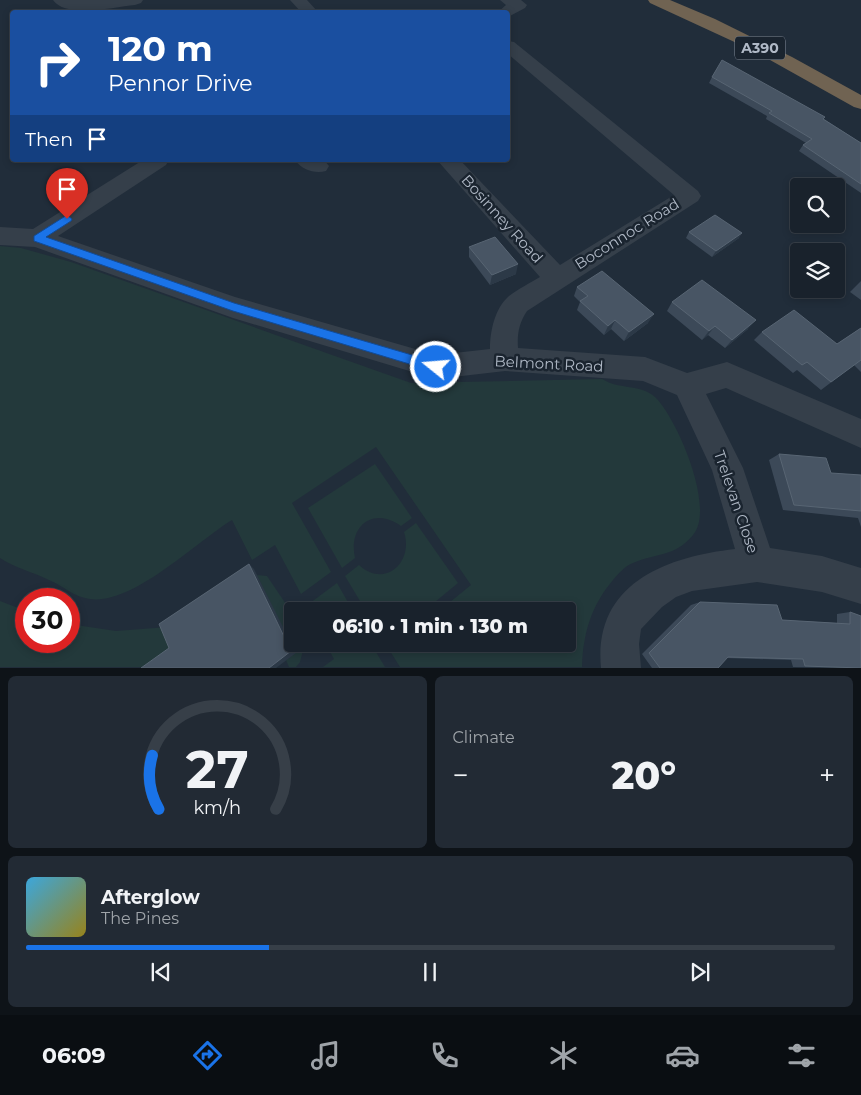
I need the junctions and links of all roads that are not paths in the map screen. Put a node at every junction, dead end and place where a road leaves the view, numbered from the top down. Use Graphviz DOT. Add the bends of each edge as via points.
graph roads {
  1 [pos="61,0"];
  2 [pos="135,0"];
  3 [pos="298,0"];
  4 [pos="508,0"];
  5 [pos="656,0"];
  6 [pos="308,10"];
  7 [pos="510,10"];
  8 [pos="510,48"];
  9 [pos="861,103"];
  10 [pos="155,162"];
  11 [pos="450,162"];
  12 [pos="0,236"];
  13 [pos="37,238"];
  14 [pos="556,278"];
  15 [pos="505,358"];
  16 [pos="687,386"];
  17 [pos="861,434"];
  18 [pos="757,564"];
  19 [pos="861,586"];
  20 [pos="621,668"];
  1 -- 2 [label="street" via="70,6 79,6"];
  3 -- 6 [label="street"];
  4 -- 7 [label="street" via="519,5"];
  5 -- 9 [label="highway, A390" via="752,43"];
  8 -- 14 [label="street, Boconnoc Road" via="690,196"];
  10 -- 13 [label="street"];
  11 -- 14 [label="street, Bosinney Road"];
  12 -- 13 [label="street, Belmont Road"];
  13 -- 15 [label="street, Belmont Road" via="233,307 436,367"];
  14 -- 15 [label="street, Boconnoc Road" via="510,313 503,341"];
  15 -- 16 [label="street, Belmont Road" via="645,369"];
  16 -- 17 [label="street" via="721,376 733,377"];
  16 -- 18 [label="street, Trelevan Close" via="727,468"];
  18 -- 19 [label="street, Trelevan Close" via="822,574"];
  18 -- 20 [label="street, Trelevan Close" via="699,572 667,581 653,590 625,621"];
}
